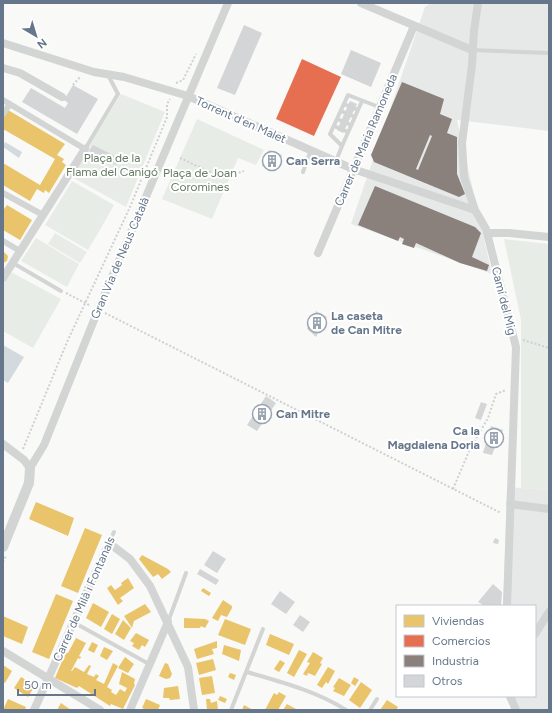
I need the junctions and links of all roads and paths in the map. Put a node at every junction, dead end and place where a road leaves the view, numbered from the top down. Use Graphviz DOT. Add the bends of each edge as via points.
graph roads {
  1 [pos="228,3"];
  2 [pos="361,3"];
  3 [pos="478,3"];
  4 [pos="414,26"];
  5 [pos="3,44"];
  6 [pos="472,50"];
  7 [pos="549,53"];
  8 [pos="3,68"];
  9 [pos="186,73"];
  10 [pos="107,74"];
  11 [pos="80,77"];
  12 [pos="74,85"];
  13 [pos="174,86"];
  14 [pos="188,96"];
  15 [pos="62,97"];
  16 [pos="170,98"];
  17 [pos="3,100"];
  18 [pos="362,101"];
  19 [pos="10,104"];
  20 [pos="344,104"];
  21 [pos="379,108"];
  22 [pos="358,110"];
  23 [pos="341,111"];
  24 [pos="3,114"];
  25 [pos="355,117"];
  26 [pos="337,119"];
  27 [pos="352,125"];
  28 [pos="334,126"];
  29 [pos="348,132"];
  30 [pos="342,146"];
  31 [pos="85,149"];
  32 [pos="311,150"];
  33 [pos="180,158"];
  34 [pos="336,161"];
  35 [pos="353,169"];
  36 [pos="244,170"];
  37 [pos="303,172"];
  38 [pos="3,193"];
  39 [pos="475,210"];
  40 [pos="42,214"];
  41 [pos="488,233"];
  42 [pos="549,237"];
  43 [pos="3,241"];
  44 [pos="20,251"];
  45 [pos="318,253"];
  46 [pos="13,263"];
  47 [pos="3,278"];
  48 [pos="61,291"];
  49 [pos="85,303"];
  50 [pos="98,310"];
  51 [pos="513,337"];
  52 [pos="549,348"];
  53 [pos="514,386"];
  54 [pos="3,444"];
  55 [pos="21,453"];
  56 [pos="30,468"];
  57 [pos="453,489"];
  58 [pos="510,504"];
  59 [pos="549,509"];
  60 [pos="509,517"];
  61 [pos="114,532"];
  62 [pos="109,543"];
  63 [pos="3,547"];
  64 [pos="186,573"];
  65 [pos="507,605"];
  66 [pos="549,612"];
  67 [pos="73,622"];
  68 [pos="168,622"];
  69 [pos="263,629"];
  70 [pos="536,632"];
  71 [pos="3,651"];
  72 [pos="150,664"];
  73 [pos="247,672"];
  74 [pos="47,679"];
  75 [pos="510,697"];
  76 [pos="377,698"];
  77 [pos="34,710"];
  78 [pos="100,710"];
  79 [pos="130,710"];
  80 [pos="194,710"];
  81 [pos="231,710"];
  82 [pos="346,710"];
  83 [pos="370,710"];
  84 [pos="516,710"];
  1 -- 14 [label="street, Gran Via de Neus Català"];
  2 -- 4 [label="street"];
  3 -- 6 [label="street, Camí del Mig"];
  4 -- 6 [label="street"];
  4 -- 21 [label="street, Carrer de Maria Ramoneda"];
  5 -- 10 [label="street, Torrent d'en Malet"];
  6 -- 7 [label="lane"];
  6 -- 39 [label="street, Camí del Mig" via="462,143 464,177"];
  8 -- 15 [label="street" via="20,73"];
  9 -- 13 [label="path" via="183,80 176,82"];
  10 -- 14 [label="street, Torrent d'en Malet"];
  10 -- 31 [label="lane" via="118,94"];
  11 -- 12 [label="path"];
  14 -- 32 [label="street, Torrent d'en Malet"];
  14 -- 50 [label="street, Gran Via de Neus Català"];
  16 -- 49 [label="path, Gran Via de Neus Català" via="167,104 167,117 130,207"];
  17 -- 19 [label="street"];
  18 -- 20 [label="lane" via="348,95"];
  18 -- 21 [label="lane"];
  18 -- 22 [label="lane"];
  19 -- 24 [label="street"];
  19 -- 31 [label="street"];
  20 -- 22 [label="lane"];
  20 -- 23 [label="lane"];
  21 -- 35 [label="street, Carrer de Maria Ramoneda"];
  22 -- 25 [label="lane"];
  23 -- 25 [label="lane"];
  23 -- 26 [label="lane"];
  25 -- 27 [label="lane"];
  26 -- 27 [label="lane"];
  26 -- 28 [label="lane"];
  27 -- 29 [label="lane"];
  28 -- 29 [label="lane"];
  28 -- 30 [label="lane" via="330,134"];
  29 -- 30 [label="lane"];
  30 -- 34 [label="lane"];
  31 -- 40 [label="street"];
  32 -- 34 [label="street, Torrent d'en Malet"];
  32 -- 37 [label="lane"];
  33 -- 36 [label="path" via="223,178"];
  34 -- 35 [label="street, Torrent d'en Malet"];
  35 -- 39 [label="street, Torrent d'en Malet"];
  35 -- 45 [label="street, Carrer de Maria Ramoneda"];
  38 -- 40 [label="street"];
  39 -- 41 [label="street, Camí del Mig"];
  40 -- 44 [label="street"];
  41 -- 42 [label="street"];
  41 -- 51 [label="street, Camí del Mig"];
  43 -- 44 [label="street"];
  44 -- 46 [label="street"];
  46 -- 47 [label="street"];
  46 -- 48 [label="lane"];
  48 -- 49 [label="path"];
  49 -- 50 [label="path"];
  49 -- 55 [label="path, Gran Via de Neus Català"];
  50 -- 56 [label="street, Gran Via de Neus Català" via="44,445"];
  50 -- 57 [label="path"];
  51 -- 52 [label="path"];
  51 -- 53 [label="street, Camí del Mig" via="516,347"];
  53 -- 57 [label="path" via="496,394 488,418 470,449"];
  53 -- 58 [label="street, Camí del Mig"];
  54 -- 55 [label="street"];
  55 -- 56 [label="street"];
  56 -- 63 [label="street" via="29,483"];
  57 -- 60 [label="path"];
  58 -- 59 [label="street"];
  58 -- 60 [label="street, Camí del Mig"];
  60 -- 65 [label="street, Camí del Mig"];
  61 -- 62 [label="lane, Carrer de Milà i Fontanals"];
  62 -- 67 [label="street, Carrer de Milà i Fontanals"];
  62 -- 68 [label="street" via="130,559 150,586"];
  64 -- 68 [label="lane"];
  66 -- 70 [label="street"];
  67 -- 72 [label="lane"];
  67 -- 74 [label="street, Carrer de Milà i Fontanals"];
  68 -- 72 [label="street"];
  68 -- 80 [label="street" via="188,667"];
  69 -- 73 [label="lane"];
  71 -- 74 [label="street"];
  72 -- 79 [label="street"];
  73 -- 81 [label="lane"];
  73 -- 82 [label="lane" via="295,687"];
  74 -- 77 [label="street, Carrer de Milà i Fontanals"];
  74 -- 78 [label="street"];
  75 -- 84 [label="street"];
  76 -- 83 [label="lane"];
}
